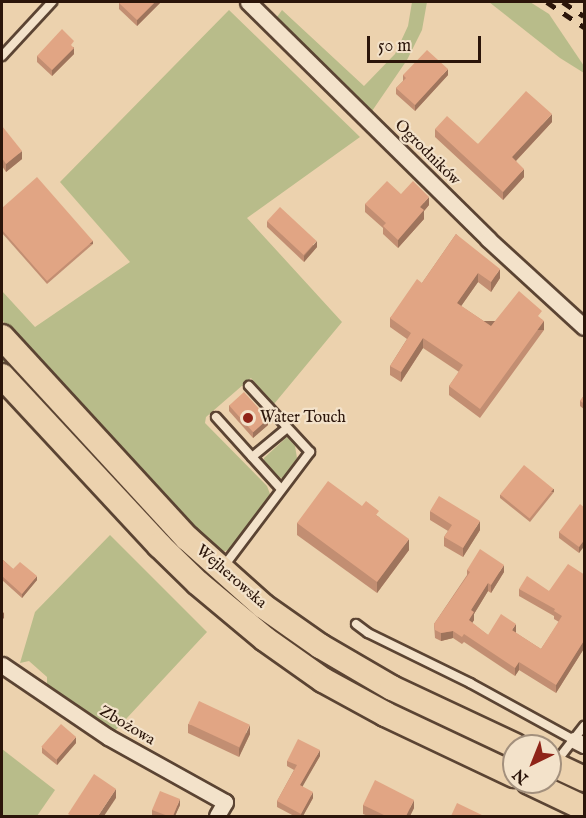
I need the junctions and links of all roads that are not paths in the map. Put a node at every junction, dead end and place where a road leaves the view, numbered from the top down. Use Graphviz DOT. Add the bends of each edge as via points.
graph roads {
  1 [pos="52,2"];
  2 [pos="248,2"];
  3 [pos="2,56"];
  4 [pos="585,327"];
  5 [pos="2,337"];
  6 [pos="2,376"];
  7 [pos="249,386"];
  8 [pos="216,417"];
  9 [pos="287,428"];
  10 [pos="252,457"];
  11 [pos="281,489"];
  12 [pos="221,569"];
  13 [pos="356,624"];
  14 [pos="2,665"];
  15 [pos="585,726"];
  16 [pos="502,740"];
  17 [pos="579,742"];
  18 [pos="562,756"];
  19 [pos="502,769"];
  20 [pos="562,769"];
  21 [pos="585,779"];
  22 [pos="555,794"];
  23 [pos="585,808"];
  24 [pos="218,816"];
  1 -- 3 [label="lane"];
  2 -- 4 [label="street, Ogrodników" via="488,239"];
  5 -- 12 [label="main road, Wejherowska" via="157,506"];
  6 -- 19 [label="main road, Wejherowska" via="159,545 265,639 323,680"];
  7 -- 9 [label="lane"];
  8 -- 10 [label="lane"];
  9 -- 10 [label="lane"];
  9 -- 11 [label="lane" via="309,452"];
  10 -- 11 [label="lane"];
  11 -- 12 [label="lane"];
  12 -- 16 [label="main road, Wejherowska" via="263,606 320,646 392,688"];
  13 -- 17 [label="lane"];
  14 -- 24 [label="street, Zbożowa" via="108,737 225,802"];
  15 -- 17 [label="lane"];
  17 -- 18 [label="lane"];
  20 -- 21 [label="main road"];
  22 -- 23 [label="main road"];
}
